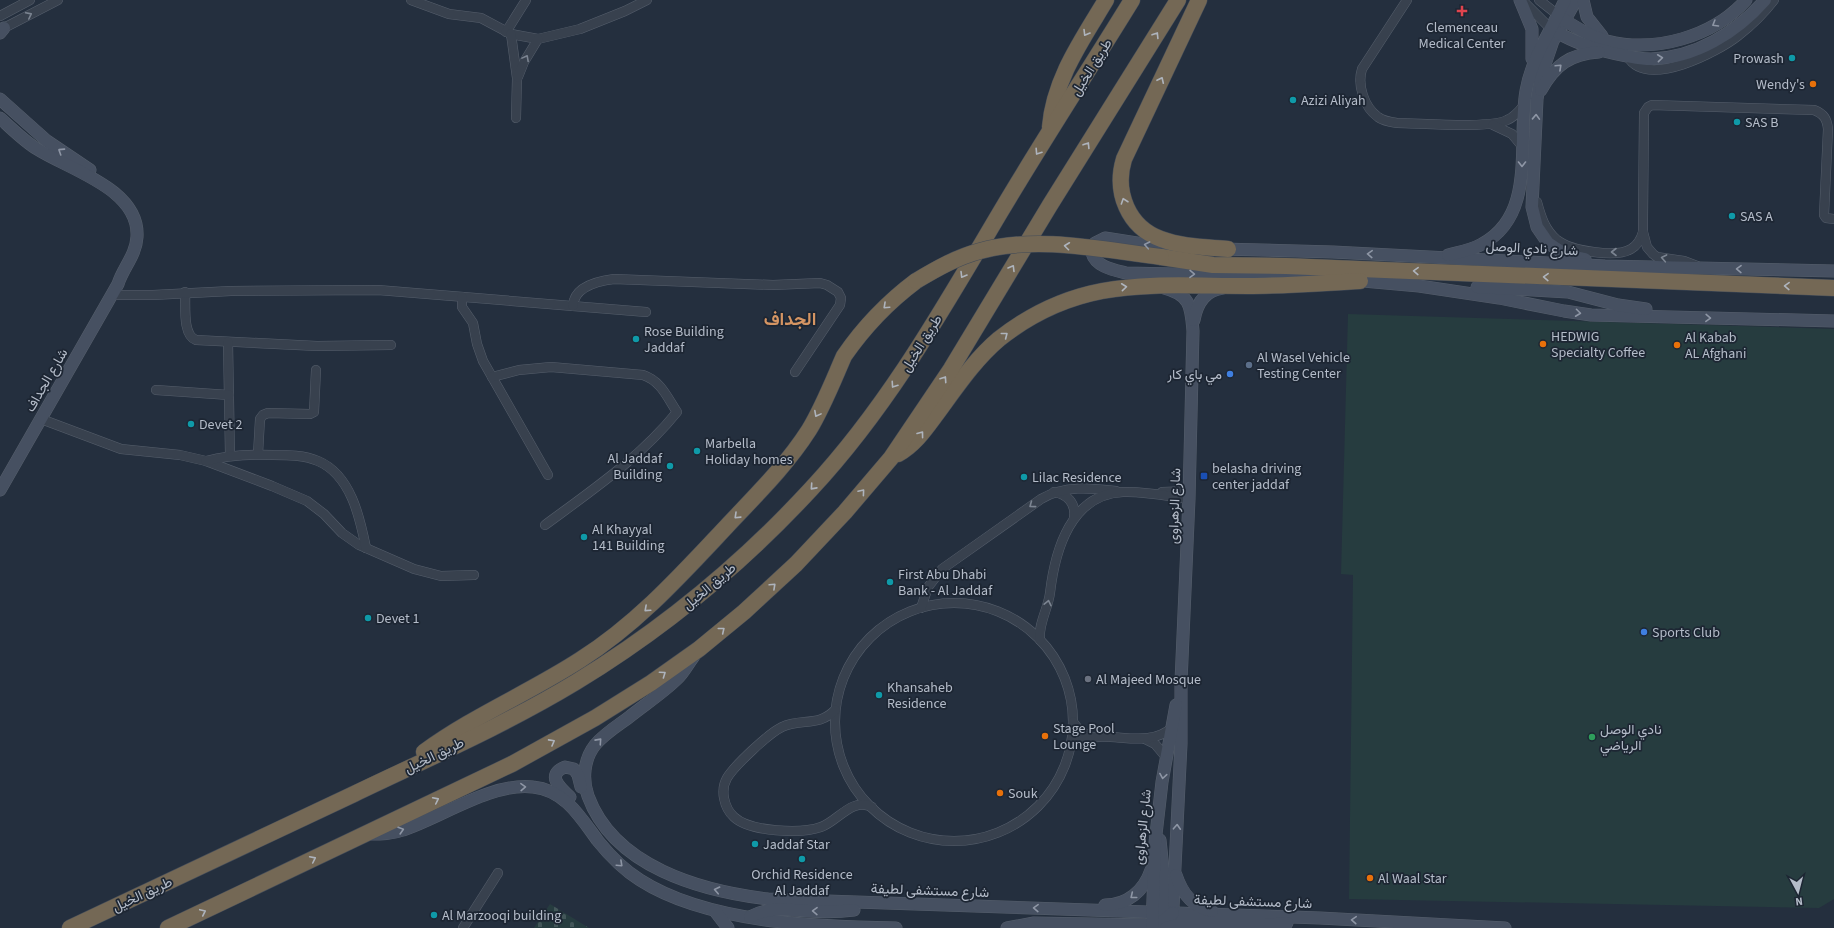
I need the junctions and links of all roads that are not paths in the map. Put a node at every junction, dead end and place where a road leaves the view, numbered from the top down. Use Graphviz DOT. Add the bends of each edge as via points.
graph roads {
  1 [pos="30,0"];
  2 [pos="58,0"];
  3 [pos="411,0"];
  4 [pos="526,0"];
  5 [pos="647,0"];
  6 [pos="1106,0"];
  7 [pos="1132,0"];
  8 [pos="1178,0"];
  9 [pos="1199,0"];
  10 [pos="1407,0"];
  11 [pos="1521,0"];
  12 [pos="1539,0"];
  13 [pos="1565,0"];
  14 [pos="1576,0"];
  15 [pos="1583,0"];
  16 [pos="1746,0"];
  17 [pos="1765,0"];
  18 [pos="1774,0"];
  19 [pos="0,16"];
  20 [pos="1561,18"];
  21 [pos="1,30"];
  22 [pos="1554,30"];
  23 [pos="508,33"];
  24 [pos="538,39"];
  25 [pos="1608,46"];
  26 [pos="1628,56"];
  27 [pos="1532,70"];
  28 [pos="517,78"];
  29 [pos="0,99"];
  30 [pos="1537,99"];
  31 [pos="1525,104"];
  32 [pos="0,118"];
  33 [pos="516,118"];
  34 [pos="1491,124"];
  35 [pos="1049,134"];
  36 [pos="1522,146"];
  37 [pos="1533,189"];
  38 [pos="1834,219"];
  39 [pos="1643,232"];
  40 [pos="1228,249"];
  41 [pos="1437,258"];
  42 [pos="1491,261"];
  43 [pos="1605,266"];
  44 [pos="1700,268"];
  45 [pos="1809,270"];
  46 [pos="1834,271"];
  47 [pos="1360,281"];
  48 [pos="1831,283"];
  49 [pos="118,284"];
  50 [pos="1716,284"];
  51 [pos="1150,285"];
  52 [pos="1249,286"];
  53 [pos="1442,290"];
  54 [pos="185,292"];
  55 [pos="112,295"];
  56 [pos="462,297"];
  57 [pos="573,306"];
  58 [pos="646,312"];
  59 [pos="1834,314"];
  60 [pos="1686,317"];
  61 [pos="1794,320"];
  62 [pos="1834,321"];
  63 [pos="1193,331"];
  64 [pos="228,342"];
  65 [pos="391,345"];
  66 [pos="316,370"];
  67 [pos="795,372"];
  68 [pos="492,377"];
  69 [pos="156,390"];
  70 [pos="229,395"];
  71 [pos="41,419"];
  72 [pos="258,454"];
  73 [pos="230,456"];
  74 [pos="891,458"];
  75 [pos="206,461"];
  76 [pos="548,476"];
  77 [pos="0,490"];
  78 [pos="1054,492"];
  79 [pos="1123,492"];
  80 [pos="1190,495"];
  81 [pos="1074,517"];
  82 [pos="545,525"];
  83 [pos="366,548"];
  84 [pos="474,575"];
  85 [pos="921,608"];
  86 [pos="1040,640"];
  87 [pos="699,649"];
  88 [pos="1181,682"];
  89 [pos="835,710"];
  90 [pos="816,722"];
  91 [pos="1073,722"];
  92 [pos="1173,727"];
  93 [pos="835,735"];
  94 [pos="1091,737"];
  95 [pos="1145,739"];
  96 [pos="1070,747"];
  97 [pos="1166,757"];
  98 [pos="400,772"];
  99 [pos="855,787"];
  100 [pos="849,808"];
  101 [pos="872,808"];
  102 [pos="597,816"];
  103 [pos="588,826"];
  104 [pos="1156,829"];
  105 [pos="362,835"];
  106 [pos="1153,864"];
  107 [pos="1174,866"];
  108 [pos="498,873"];
  109 [pos="755,898"];
  110 [pos="1075,909"];
  111 [pos="715,911"];
  112 [pos="765,914"];
  113 [pos="1228,915"];
  114 [pos="1320,918"];
  115 [pos="748,923"];
  116 [pos="1162,923"];
  117 [pos="816,924"];
  118 [pos="70,928"];
  119 [pos="168,928"];
  120 [pos="463,928"];
  121 [pos="728,928"];
  122 [pos="798,928"];
  123 [pos="896,928"];
  124 [pos="1007,928"];
  125 [pos="1504,928"];
  1 -- 19 [label="street"];
  21 -- 2 [label="street, one-way"];
  3 -- 23 [label="street" via="449,14 481,18"];
  4 -- 23 [label="street"];
  5 -- 24 [label="street" via="580,29"];
  6 -- 35 [label="highway, one-way" via="1062,77 1053,105"];
  7 -- 35 [label="highway, طريق الخيل"];
  74 -- 8 [label="highway, one-way" via="951,369"];
  40 -- 9 [label="highway, one-way" via="1183,244 1152,235 1131,216 1120,188 1120,173 1124,159"];
  10 -- 34 [label="street" via="1360,75 1360,89 1373,112 1383,120 1396,123"];
  11 -- 22 [label="street"];
  11 -- 27 [label="street" via="1532,29"];
  12 -- 20 [label="street"];
  13 -- 20 [label="street"];
  14 -- 20 [label="street"];
  15 -- 25 [label="street" via="1591,24"];
  16 -- 25 [label="street, one-way" via="1715,25 1682,39"];
  26 -- 17 [label="street, one-way" via="1650,59 1669,57 1706,46 1741,24"];
  18 -- 26 [label="street" via="1754,23 1739,35 1703,56 1676,66 1649,69 1633,64"];
  20 -- 22 [label="street"];
  20 -- 25 [label="street"];
  22 -- 25 [label="street" via="1582,45"];
  22 -- 27 [label="street" via="1539,50"];
  22 -- 30 [label="street"];
  23 -- 24 [label="street"];
  23 -- 28 [label="street"];
  28 -- 24 [label="street, one-way"];
  25 -- 26 [label="street"];
  30 -- 25 [label="street, one-way" via="1550,76 1569,58"];
  27 -- 31 [label="street"];
  28 -- 33 [label="street"];
  49 -- 29 [label="street, one-way" via="136,259 142,245 142,223 137,209 122,192 47,141"];
  37 -- 30 [label="street, one-way"];
  31 -- 34 [label="street" via="1507,121"];
  31 -- 36 [label="street"];
  32 -- 49 [label="street" via="32,146 113,192 128,205 135,217 137,237 135,250"];
  34 -- 36 [label="street" via="1512,134"];
  35 -- 98 [label="highway, طريق الخيل, one-way" via="919,349 889,392 814,486 766,536 674,615 625,650 580,679 498,725"];
  36 -- 41 [label="street, one-way" via="1519,194 1513,212 1504,226 1477,247"];
  39 -- 37 [label="street, one-way" via="1637,245 1627,251 1586,251 1571,248 1558,241 1548,230 1541,217"];
  37 -- 43 [label="street" via="1534,220 1548,243 1566,255 1592,260"];
  38 -- 39 [label="street" via="1826,218 1824,215 1828,129 1825,117 1820,112 1652,105 1644,113"];
  44 -- 39 [label="street, one-way" via="1684,261 1653,254 1647,247"];
  41 -- 40 [label="street, شارع نادي الوصل, one-way"];
  40 -- 47 [label="street, شارع نادي الوصل, one-way" via="1185,250 1105,238 1095,243 1092,250 1098,262 1126,273 1312,276"];
  41 -- 42 [label="street, شارع نادي الوصل"];
  42 -- 43 [label="street, شارع نادي الوصل"];
  42 -- 50 [label="street"];
  43 -- 44 [label="street, شارع نادي الوصل"];
  45 -- 44 [label="street, شارع نادي الوصل, one-way"];
  45 -- 46 [label="street, شارع نادي الوصل"];
  45 -- 48 [label="street"];
  47 -- 52 [label="highway"];
  47 -- 53 [label="street"];
  48 -- 50 [label="highway, one-way"];
  49 -- 55 [label="street, شارع الجداف"];
  50 -- 98 [label="highway, one-way, bridge" via="1236,266 1054,245 1016,244 962,257 916,281 881,311 851,345 809,428 770,482 662,596 630,624 586,656 460,728 429,748"];
  51 -- 52 [label="highway"];
  51 -- 63 [label="street, شارع الزهراوى" via="1172,290 1183,296 1190,309"];
  74 -- 51 [label="highway, one-way" via="915,442 988,349 1025,320 1081,295 1108,289"];
  52 -- 63 [label="street, شارع الزهراوى" via="1220,289 1206,294 1197,306"];
  53 -- 60 [label="street, one-way" via="1577,313"];
  53 -- 60 [label="street" via="1460,287 1568,292 1618,305"];
  54 -- 55 [label="street" via="153,296"];
  54 -- 56 [label="street" via="378,290"];
  54 -- 64 [label="street" via="187,331 190,337 196,340"];
  55 -- 71 [label="street, شارع الجداف"];
  56 -- 57 [label="street"];
  56 -- 68 [label="street" via="462,307 471,320 479,352"];
  57 -- 58 [label="street"];
  57 -- 67 [label="street" via="574,298 581,290 614,279 828,285 840,295 840,305"];
  59 -- 61 [label="street"];
  60 -- 61 [label="street, one-way"];
  61 -- 62 [label="street"];
  63 -- 80 [label="street, شارع الزهراوى"];
  64 -- 65 [label="street" via="317,346"];
  64 -- 70 [label="street"];
  66 -- 72 [label="street" via="314,412 263,415 260,419"];
  68 -- 76 [label="street"];
  68 -- 82 [label="street" via="519,370 551,367 644,375 660,386 677,412 623,465"];
  69 -- 70 [label="street"];
  70 -- 73 [label="street"];
  71 -- 75 [label="street" via="121,449 173,454"];
  71 -- 77 [label="street, شارع الجداف"];
  72 -- 73 [label="street"];
  72 -- 83 [label="street" via="313,459 334,473 355,503"];
  73 -- 75 [label="street"];
  87 -- 74 [label="highway, one-way" via="796,564"];
  75 -- 83 [label="street" via="307,501 347,537"];
  78 -- 79 [label="street" via="1086,488"];
  78 -- 81 [label="street" via="1071,501"];
  78 -- 85 [label="street, one-way" via="942,569 928,587"];
  79 -- 80 [label="street"];
  79 -- 81 [label="street" via="1092,501"];
  80 -- 88 [label="street, شارع الزهراوى"];
  86 -- 81 [label="street, one-way" via="1056,560"];
  83 -- 84 [label="street" via="423,572 452,577"];
  85 -- 86 [label="street" via="954,603 987,608 1018,622"];
  85 -- 89 [label="street" via="888,623 862,646 842,680"];
  86 -- 91 [label="street" via="1055,659 1063,675"];
  102 -- 87 [label="street, شارع مستشفى لطيفة, one-way" via="584,778 585,766 595,745 669,686"];
  105 -- 87 [label="highway, one-way" via="512,764 595,718"];
  88 -- 92 [label="street, شارع الزهراوى"];
  107 -- 88 [label="street, شارع الزهراوى, one-way" via="1182,744"];
  89 -- 90 [label="street"];
  89 -- 93 [label="street"];
  90 -- 93 [label="street" via="827,726"];
  90 -- 100 [label="street" via="791,724 776,731 732,772 724,786 723,794 727,809 745,825 792,831 813,830 832,822"];
  91 -- 94 [label="street" via="1080,731"];
  91 -- 96 [label="street"];
  92 -- 95 [label="street" via="1163,734"];
  92 -- 97 [label="street, شارع الزهراوى"];
  93 -- 99 [label="street" via="840,758"];
  94 -- 95 [label="street"];
  94 -- 96 [label="street"];
  95 -- 97 [label="street" via="1155,744"];
  96 -- 101 [label="street" via="1058,778 1038,806 1015,823 989,835 956,840 921,836 890,822"];
  97 -- 104 [label="street, شارع الزهراوى, one-way"];
  98 -- 118 [label="highway, طريق الخيل"];
  99 -- 100 [label="street" via="855,796"];
  99 -- 101 [label="street"];
  100 -- 101 [label="street" via="863,805"];
  102 -- 103 [label="street" via="583,795 577,772 568,767 559,770 556,783 582,813"];
  109 -- 102 [label="street, شارع مستشفى لطيفة, one-way" via="698,885 665,872 626,848"];
  105 -- 103 [label="street, شارع مستشفى لطيفة, one-way" via="398,832 492,792 522,786 535,787 557,795 569,804"];
  103 -- 111 [label="street, شارع مستشفى لطيفة, one-way" via="610,855 638,879 668,894"];
  104 -- 106 [label="street, شارع الزهراوى"];
  104 -- 116 [label="street" via="1162,856"];
  119 -- 105 [label="highway, one-way"];
  106 -- 110 [label="street, one-way" via="1146,882 1128,900 1111,905 1088,905"];
  106 -- 116 [label="street, شارع الزهراوى"];
  107 -- 113 [label="street" via="1180,885 1190,900 1202,908"];
  107 -- 116 [label="street, شارع الزهراوى"];
  108 -- 120 [label="street"];
  109 -- 112 [label="street, شارع مستشفى لطيفة"];
  109 -- 115 [label="street"];
  110 -- 112 [label="street, شارع مستشفى لطيفة, one-way" via="895,903"];
  110 -- 116 [label="street, شارع مستشفى لطيفة"];
  111 -- 115 [label="street, شارع مستشفى لطيفة"];
  111 -- 121 [label="street"];
  112 -- 115 [label="street, شارع مستشفى لطيفة"];
  112 -- 117 [label="street, شارع مستشفى لطيفة"];
  113 -- 114 [label="street, شارع مستشفى لطيفة"];
  113 -- 116 [label="street, شارع مستشفى لطيفة"];
  114 -- 116 [label="street" via="1265,925"];
  125 -- 114 [label="street, شارع مستشفى لطيفة, one-way"];
  116 -- 124 [label="street" via="1034,923"];
  117 -- 122 [label="street"];
  117 -- 123 [label="street, شارع مستشفى لطيفة"];
}
